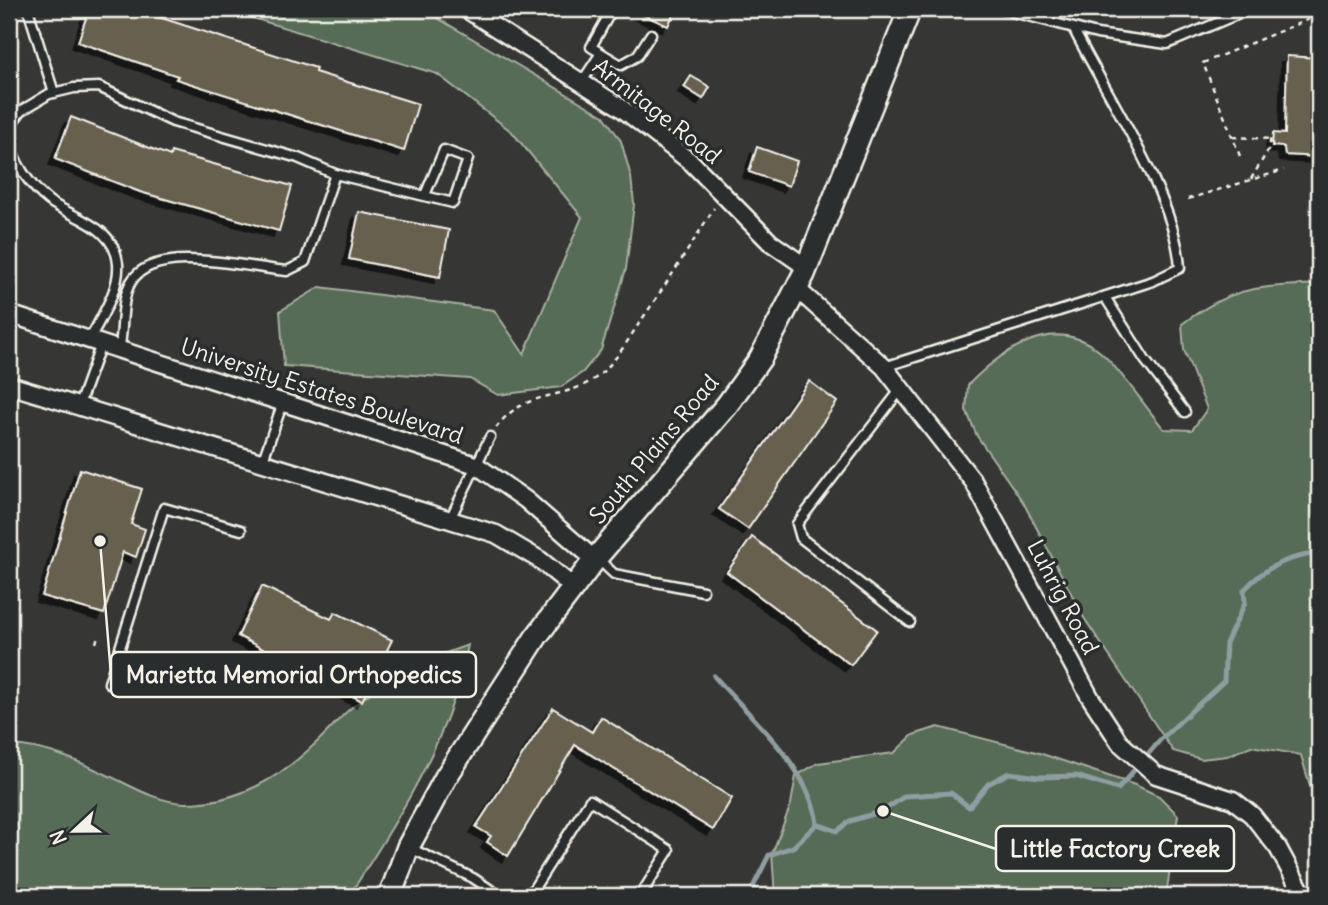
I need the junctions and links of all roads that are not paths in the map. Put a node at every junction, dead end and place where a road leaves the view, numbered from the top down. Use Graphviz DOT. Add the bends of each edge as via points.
graph roads {
  1 [pos="28,9"];
  2 [pos="466,9"];
  3 [pos="910,9"];
  4 [pos="1001,9"];
  5 [pos="1250,9"];
  6 [pos="610,13"];
  7 [pos="1073,28"];
  8 [pos="651,34"];
  9 [pos="601,53"];
  10 [pos="583,80"];
  11 [pos="54,93"];
  12 [pos="9,127"];
  13 [pos="9,138"];
  14 [pos="335,174"];
  15 [pos="425,195"];
  16 [pos="806,267"];
  17 [pos="797,289"];
  18 [pos="1105,297"];
  19 [pos="9,314"];
  20 [pos="95,342"];
  21 [pos="119,351"];
  22 [pos="884,367"];
  23 [pos="9,384"];
  24 [pos="901,389"];
  25 [pos="283,402"];
  26 [pos="79,405"];
  27 [pos="1185,412"];
  28 [pos="490,437"];
  29 [pos="262,463"];
  30 [pos="476,465"];
  31 [pos="450,519"];
  32 [pos="241,530"];
  33 [pos="596,559"];
  34 [pos="573,587"];
  35 [pos="704,592"];
  36 [pos="910,622"];
  37 [pos="109,683"];
  38 [pos="408,847"];
  39 [pos="390,896"];
  40 [pos="500,896"];
  41 [pos="528,896"];
  42 [pos="640,896"];
  43 [pos="1304,896"];
  1 -- 11 [label="lane"];
  2 -- 10 [label="street, Armitage Road"];
  3 -- 16 [label="main road, South Plains Road"];
  4 -- 7 [label="lane"];
  5 -- 7 [label="lane" via="1167,44"];
  6 -- 9 [label="lane" via="591,47"];
  7 -- 18 [label="lane" via="1159,193 1178,242 1180,268"];
  8 -- 9 [label="lane" via="637,56 621,65"];
  9 -- 10 [label="lane"];
  10 -- 16 [label="street, Armitage Road" via="692,163 770,242"];
  11 -- 12 [label="lane" via="21,111"];
  11 -- 14 [label="lane" via="86,86 110,90 173,122"];
  13 -- 20 [label="lane" via="31,183 56,205 102,231 113,249 118,262 116,279"];
  14 -- 15 [label="lane"];
  14 -- 21 [label="lane" via="305,261 299,266 287,271 173,261 146,267 130,283"];
  15 -- 15 [label="lane" via="453,203 468,159 444,150"];
  16 -- 17 [label="main road, South Plains Road"];
  17 -- 22 [label="street, Luhrig Road"];
  17 -- 33 [label="main road, South Plains Road" via="760,359 727,405"];
  18 -- 22 [label="lane"];
  18 -- 27 [label="lane"];
  19 -- 20 [label="street, University Estates Boulevard"];
  20 -- 21 [label="street, University Estates Boulevard"];
  20 -- 26 [label="lane"];
  21 -- 25 [label="street, University Estates Boulevard"];
  22 -- 24 [label="street, Luhrig Road"];
  23 -- 26 [label="street"];
  24 -- 36 [label="lane" via="797,524 801,538"];
  24 -- 43 [label="street, Luhrig Road" via="973,481 1090,697 1120,743 1156,775 1233,800 1252,815 1278,848"];
  25 -- 29 [label="lane"];
  25 -- 30 [label="street, University Estates Boulevard"];
  26 -- 29 [label="street"];
  28 -- 30 [label="lane"];
  29 -- 31 [label="street"];
  30 -- 31 [label="lane"];
  30 -- 33 [label="street, University Estates Boulevard"];
  31 -- 34 [label="street" via="496,534 540,560"];
  32 -- 37 [label="lane" via="164,508"];
  33 -- 34 [label="main road, South Plains Road"];
  33 -- 35 [label="lane" via="614,574"];
  34 -- 38 [label="main road, South Plains Road" via="505,683"];
  38 -- 39 [label="main road, South Plains Road"];
  38 -- 40 [label="lane"];
  41 -- 42 [label="lane" via="590,800 669,850"];
}
